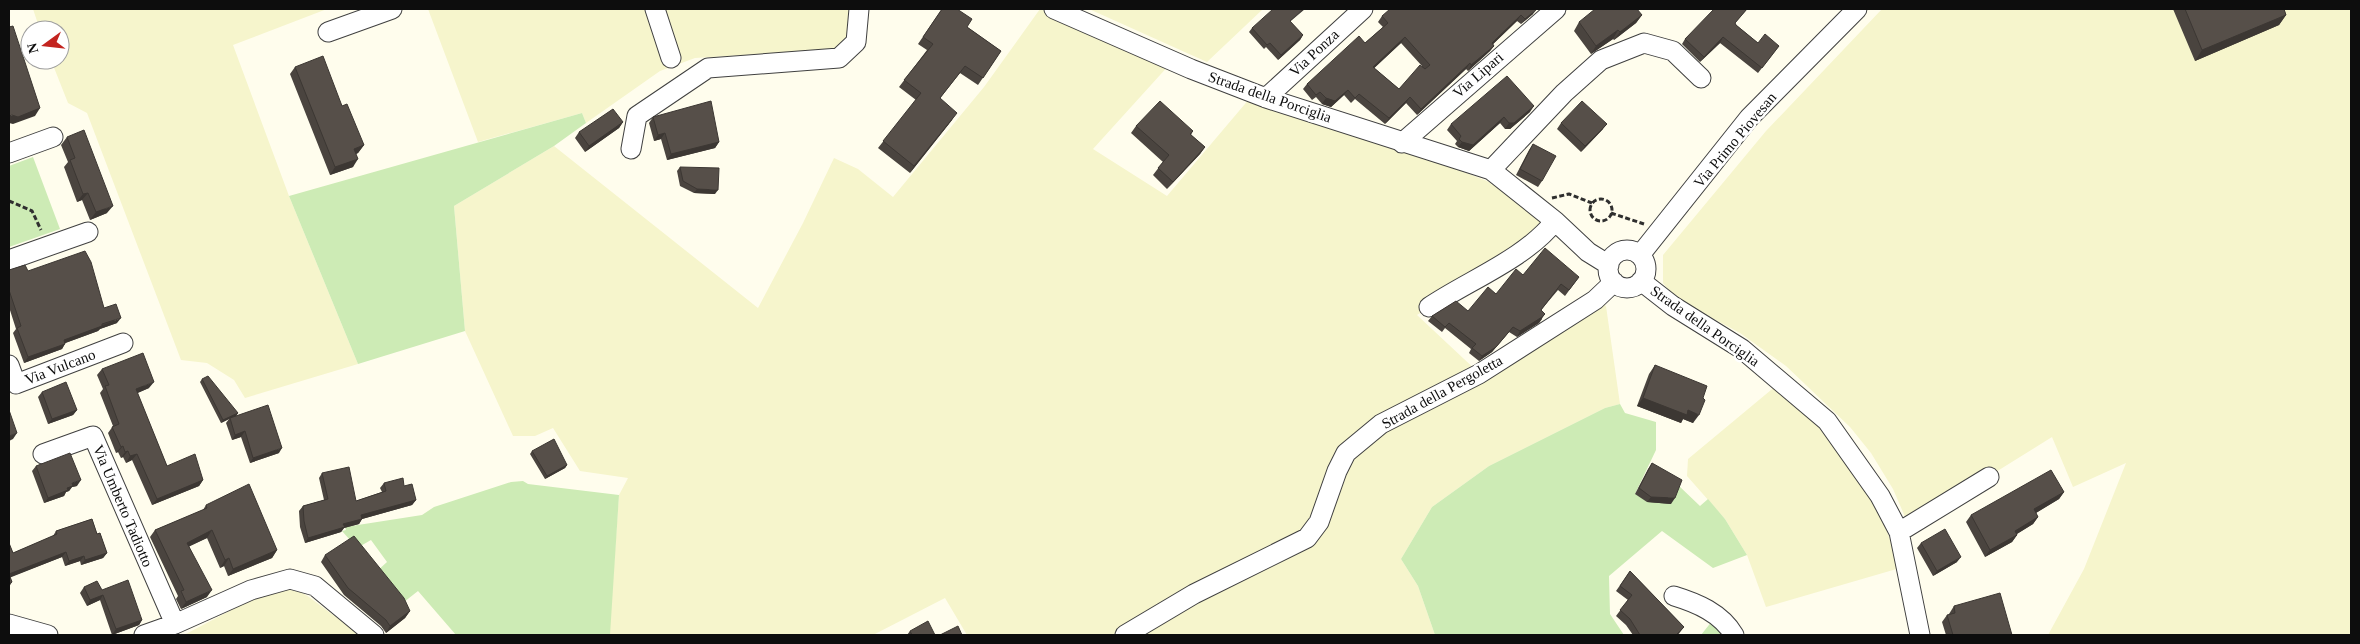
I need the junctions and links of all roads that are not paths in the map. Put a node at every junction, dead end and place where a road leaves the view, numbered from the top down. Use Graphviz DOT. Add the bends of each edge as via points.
graph roads {
  1 [pos="392,9"];
  2 [pos="654,9"];
  3 [pos="860,9"];
  4 [pos="1054,9"];
  5 [pos="1363,9"];
  6 [pos="1556,9"];
  7 [pos="1857,9"];
  8 [pos="328,32"];
  9 [pos="671,58"];
  10 [pos="1701,78"];
  11 [pos="1266,98"];
  12 [pos="53,137"];
  13 [pos="1402,143"];
  14 [pos="631,149"];
  15 [pos="9,153"];
  16 [pos="1491,170"];
  17 [pos="1555,221"];
  18 [pos="88,232"];
  19 [pos="1640,255"];
  20 [pos="9,260"];
  21 [pos="1611,273"];
  22 [pos="1641,281"];
  23 [pos="1429,307"];
  24 [pos="123,343"];
  25 [pos="9,365"];
  26 [pos="43,454"];
  27 [pos="1989,477"];
  28 [pos="1899,532"];
  29 [pos="1674,596"];
  30 [pos="9,624"];
  31 [pos="175,624"];
  32 [pos="48,635"];
  33 [pos="144,635"];
  34 [pos="374,635"];
  35 [pos="1125,635"];
  36 [pos="1734,635"];
  37 [pos="1920,635"];
  1 -- 8 [label="street"];
  2 -- 9 [label="street"];
  3 -- 14 [label="street" via="856,42 839,58 708,68 637,116"];
  4 -- 11 [label="street, Strada della Porciglia"];
  5 -- 11 [label="street, Via Ponza"];
  6 -- 13 [label="street, Via Lipari"];
  7 -- 19 [label="street, Via Primo Piovesan" via="1750,118"];
  10 -- 16 [label="street" via="1673,51 1644,42 1601,60 1564,93"];
  11 -- 13 [label="street, Strada della Porciglia"];
  12 -- 15 [label="street"];
  13 -- 16 [label="street, Strada della Porciglia"];
  16 -- 17 [label="street, Strada della Porciglia"];
  17 -- 21 [label="street, Strada della Porciglia"];
  17 -- 23 [label="street" via="1546,232 1502,263"];
  18 -- 20 [label="street"];
  19 -- 21 [label="street" via="1630,250 1613,256"];
  19 -- 22 [label="street" via="1645,268"];
  21 -- 22 [label="street" via="1627,288"];
  21 -- 35 [label="street, Strada della Pergoletta" via="1595,300 1479,374 1381,424 1346,453 1319,522 1308,538 1194,594"];
  22 -- 28 [label="street, Strada della Porciglia" via="1673,306 1742,349 1827,421 1880,496"];
  24 -- 25 [label="street, Via Vulcano" via="16,384"];
  26 -- 31 [label="street, Via Umberto Tadiotto" via="93,436"];
  27 -- 28 [label="street"];
  28 -- 37 [label="street, Strada della Porciglia"];
  29 -- 36 [label="street" via="1700,604 1730,627"];
  30 -- 32 [label="street"];
  31 -- 33 [label="street"];
  31 -- 34 [label="street" via="251,590 290,579 315,586"];
}
